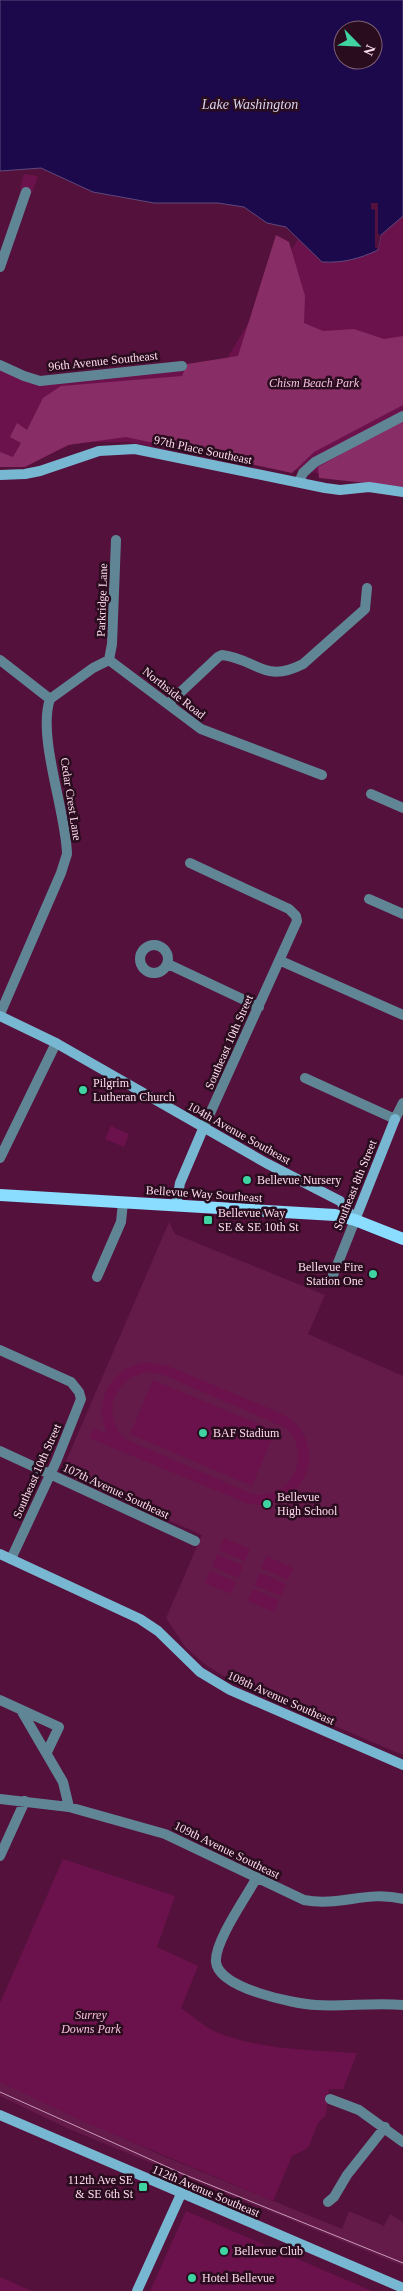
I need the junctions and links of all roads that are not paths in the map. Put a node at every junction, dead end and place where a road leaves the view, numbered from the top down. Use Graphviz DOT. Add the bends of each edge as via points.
graph roads {
  1 [pos="26,192"];
  2 [pos="0,266"];
  3 [pos="0,365"];
  4 [pos="182,366"];
  5 [pos="403,416"];
  6 [pos="0,475"];
  7 [pos="298,482"];
  8 [pos="403,492"];
  9 [pos="116,540"];
  10 [pos="367,588"];
  11 [pos="0,660"];
  12 [pos="109,660"];
  13 [pos="50,699"];
  14 [pos="168,704"];
  15 [pos="322,775"];
  16 [pos="371,794"];
  17 [pos="403,808"];
  18 [pos="190,863"];
  19 [pos="369,898"];
  20 [pos="403,914"];
  21 [pos="280,961"];
  22 [pos="168,964"];
  23 [pos="259,1007"];
  24 [pos="0,1015"];
  25 [pos="403,1016"];
  26 [pos="56,1043"];
  27 [pos="305,1078"];
  28 [pos="403,1103"];
  29 [pos="395,1119"];
  30 [pos="203,1129"];
  31 [pos="0,1158"];
  32 [pos="0,1195"];
  33 [pos="123,1202"];
  34 [pos="176,1206"];
  35 [pos="355,1220"];
  36 [pos="403,1239"];
  37 [pos="97,1277"];
  38 [pos="332,1278"];
  39 [pos="0,1350"];
  40 [pos="0,1451"];
  41 [pos="50,1474"];
  42 [pos="195,1542"];
  43 [pos="0,1554"];
  44 [pos="11,1559"];
  45 [pos="0,1700"];
  46 [pos="21,1710"];
  47 [pos="47,1752"];
  48 [pos="403,1765"];
  49 [pos="0,1799"];
  50 [pos="25,1801"];
  51 [pos="69,1807"];
  52 [pos="0,1856"];
  53 [pos="257,1877"];
  54 [pos="403,1899"];
  55 [pos="403,2005"];
  56 [pos="330,2099"];
  57 [pos="0,2115"];
  58 [pos="385,2127"];
  59 [pos="403,2142"];
  60 [pos="181,2194"];
  61 [pos="328,2202"];
  62 [pos="403,2288"];
  63 [pos="137,2291"];
  1 -- 2 [label="street"];
  3 -- 4 [label="street, 96th Avenue Southeast" via="40,381"];
  5 -- 7 [label="street" via="315,462"];
  6 -- 7 [label="street, 97th Place Southeast" via="40,471 100,451 135,449"];
  7 -- 8 [label="street, 97th Place Southeast" via="340,490 369,487"];
  9 -- 12 [label="street, Parkridge Lane"];
  10 -- 14 [label="street" via="365,609 303,664 273,672 222,655"];
  11 -- 13 [label="street"];
  12 -- 13 [label="street"];
  12 -- 14 [label="street, Northside Road"];
  13 -- 24 [label="street, Cedar Crest Lane" via="46,710 47,731 66,860"];
  14 -- 15 [label="street, Northside Road" via="210,734"];
  16 -- 17 [label="street"];
  18 -- 21 [label="street, Southeast 10th Street" via="289,909 296,916 296,926"];
  19 -- 20 [label="street"];
  21 -- 23 [label="street, Southeast 10th Street"];
  21 -- 25 [label="street"];
  22 -- 23 [label="street"];
  23 -- 30 [label="street, Southeast 10th Street"];
  24 -- 26 [label="street, 104th Avenue Southeast"];
  26 -- 30 [label="street, 104th Avenue Southeast"];
  26 -- 31 [label="street"];
  27 -- 29 [label="street"];
  28 -- 29 [label="street, Southeast 8th Street"];
  29 -- 35 [label="street, Southeast 8th Street"];
  30 -- 34 [label="street, Southeast 10th Street" via="180,1183"];
  30 -- 35 [label="street, 104th Avenue Southeast" via="340,1201"];
  32 -- 33 [label="main road, Bellevue Way Southeast"];
  33 -- 34 [label="main road, Bellevue Way Southeast"];
  33 -- 37 [label="street" via="121,1222"];
  34 -- 35 [label="main road, Bellevue Way Southeast" via="335,1215"];
  35 -- 36 [label="main road, Bellevue Way Southeast"];
  35 -- 38 [label="street, Southeast 8th Street"];
  39 -- 41 [label="street, Southeast 10th Street" via="66,1379 79,1392 80,1404"];
  40 -- 41 [label="street, 107th Avenue Southeast"];
  41 -- 42 [label="street, 107th Avenue Southeast"];
  41 -- 44 [label="street, Southeast 10th Street"];
  43 -- 44 [label="street, 108th Avenue Southeast"];
  44 -- 48 [label="street, 108th Avenue Southeast" via="140,1618 200,1672 230,1690"];
  45 -- 46 [label="street"];
  46 -- 47 [label="street"];
  46 -- 47 [label="street" via="60,1727"];
  47 -- 51 [label="street" via="65,1788"];
  49 -- 50 [label="street, 109th Avenue Southeast"];
  50 -- 51 [label="street, 109th Avenue Southeast"];
  50 -- 52 [label="street"];
  51 -- 53 [label="street, 109th Avenue Southeast" via="165,1834"];
  53 -- 54 [label="street, 109th Avenue Southeast" via="294,1896 317,1902 369,1895"];
  53 -- 55 [label="street" via="218,1948 218,1970 230,1981 293,2002"];
  56 -- 58 [label="street" via="359,2110"];
  57 -- 60 [label="street, 112th Avenue Southeast"];
  58 -- 59 [label="street"];
  58 -- 61 [label="street"];
  60 -- 62 [label="street, 112th Avenue Southeast"];
  60 -- 63 [label="street"];
}
